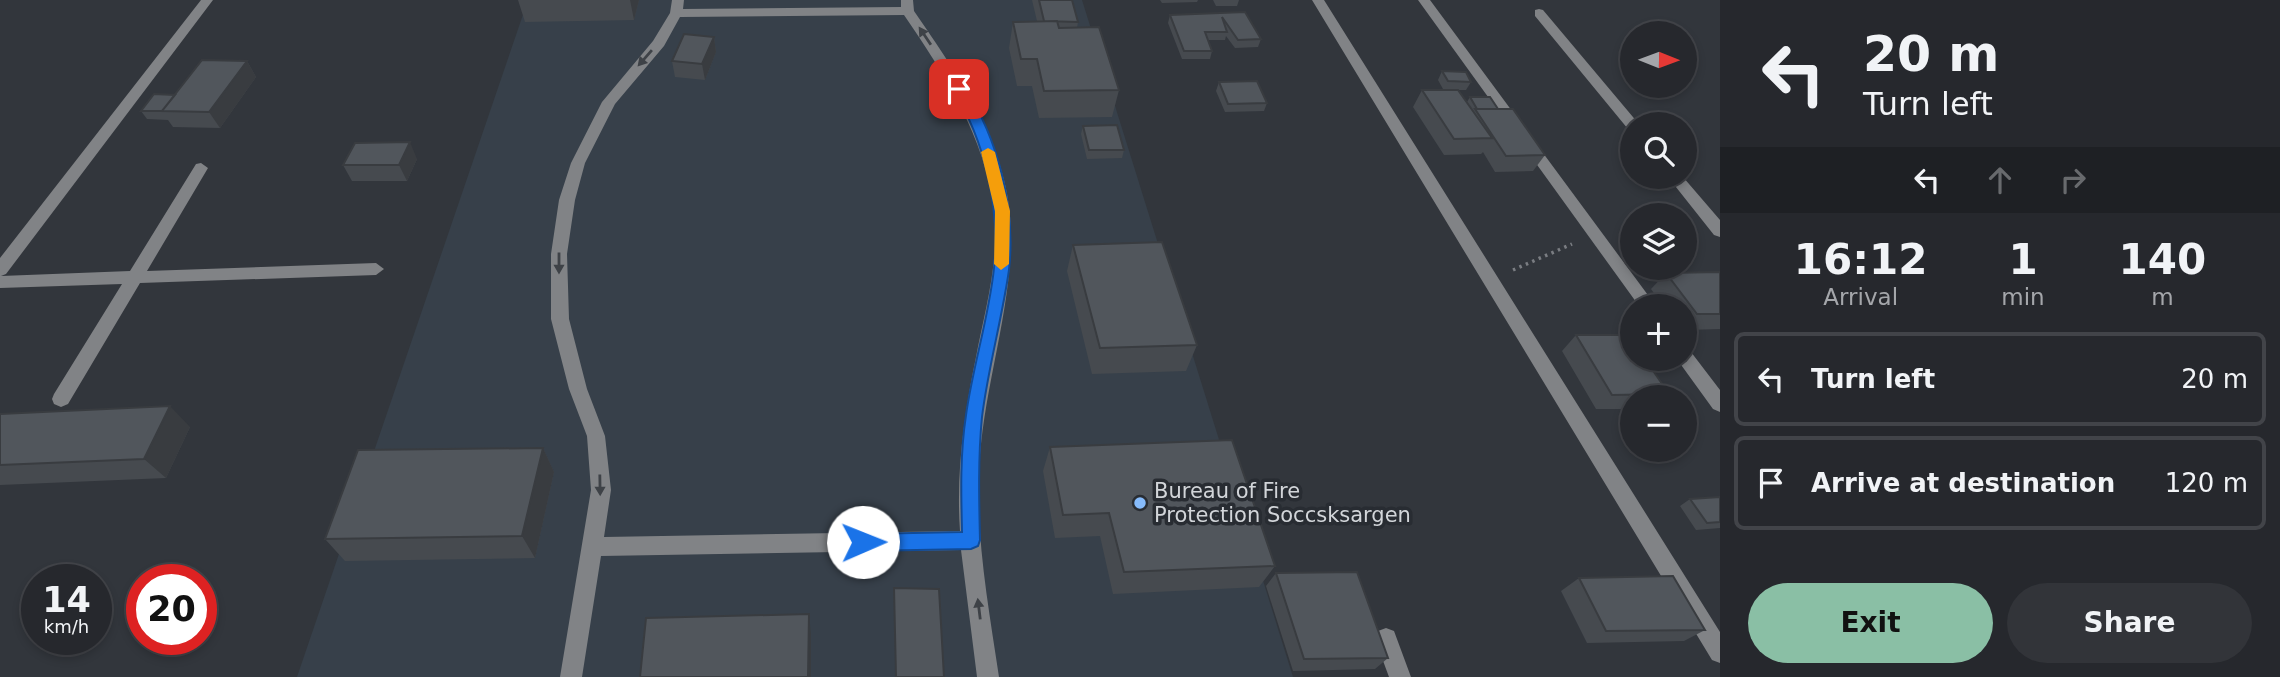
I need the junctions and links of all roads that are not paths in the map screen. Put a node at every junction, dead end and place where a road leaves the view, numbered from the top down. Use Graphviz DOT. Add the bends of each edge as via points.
graph roads {
  1 [pos="207,0"];
  2 [pos="1318,0"];
  3 [pos="1424,0"];
  4 [pos="908,5"];
  5 [pos="677,6"];
  6 [pos="1539,13"];
  7 [pos="1621,112"];
  8 [pos="201,168"];
  9 [pos="1685,189"];
  10 [pos="1720,231"];
  11 [pos="376,269"];
  12 [pos="0,270"];
  13 [pos="135,277"];
  14 [pos="0,282"];
  15 [pos="1639,294"];
  16 [pos="1695,371"];
  17 [pos="61,399"];
  18 [pos="1720,404"];
  19 [pos="971,540"];
  20 [pos="592,547"];
  21 [pos="1386,639"];
  22 [pos="1720,652"];
  23 [pos="571,677"];
  24 [pos="988,677"];
  25 [pos="1400,677"];
  1 -- 12 [label="street"];
  2 -- 22 [label="street"];
  3 -- 15 [label="street"];
  4 -- 5 [label="street"];
  19 -- 4 [label="street, one-way" via="969,474 974,415 1001,268 1003,211 991,160 970,107"];
  5 -- 20 [label="street, one-way" via="659,43 609,102 578,163 567,200 559,254 560,319 596,436 601,490"];
  6 -- 7 [label="street"];
  8 -- 13 [label="street"];
  9 -- 10 [label="street"];
  11 -- 13 [label="street"];
  13 -- 14 [label="street"];
  13 -- 17 [label="street"];
  16 -- 18 [label="street"];
  19 -- 20 [label="street"];
  24 -- 19 [label="street, one-way"];
  20 -- 23 [label="street"];
  21 -- 25 [label="street"];
}
